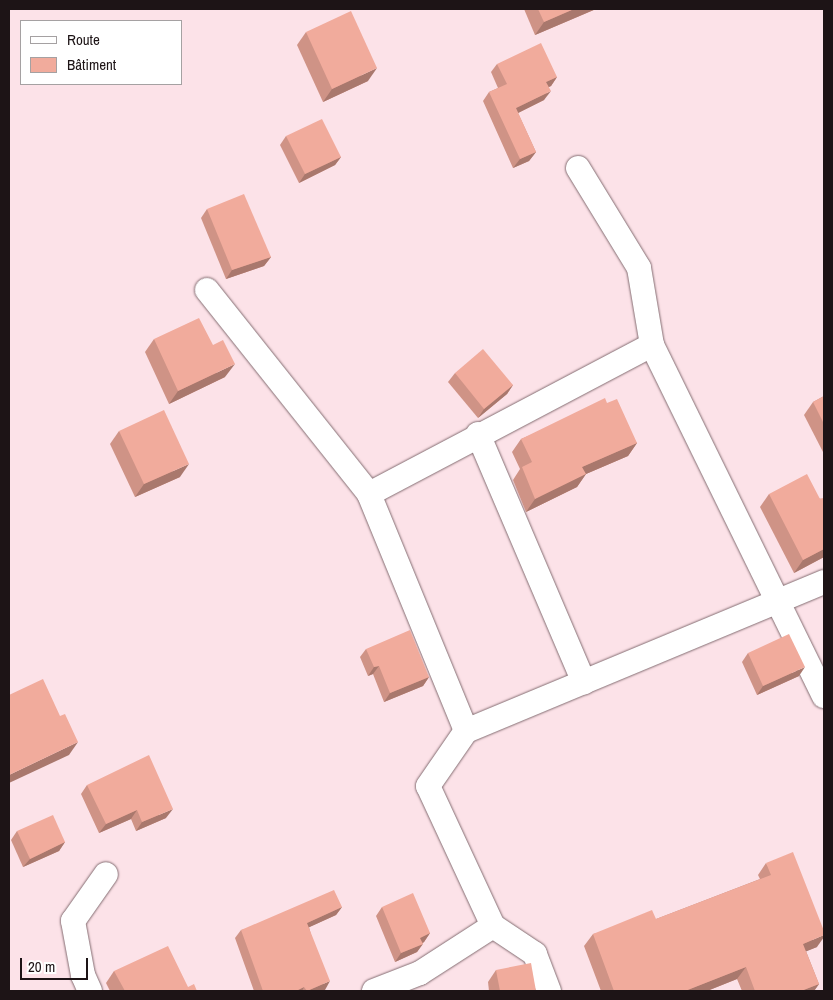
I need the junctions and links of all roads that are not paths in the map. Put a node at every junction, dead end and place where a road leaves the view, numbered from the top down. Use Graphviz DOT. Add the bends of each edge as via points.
graph roads {
  1 [pos="578,168"];
  2 [pos="207,290"];
  3 [pos="652,345"];
  4 [pos="478,434"];
  5 [pos="368,494"];
  6 [pos="824,582"];
  7 [pos="778,600"];
  8 [pos="584,682"];
  9 [pos="824,696"];
  10 [pos="466,731"];
  11 [pos="106,874"];
  12 [pos="493,926"];
  13 [pos="90,991"];
  14 [pos="374,991"];
  15 [pos="549,991"];
  1 -- 3 [label="street" via="639,268"];
  2 -- 5 [label="street"];
  3 -- 4 [label="street"];
  3 -- 7 [label="street"];
  4 -- 5 [label="street"];
  4 -- 8 [label="street"];
  5 -- 10 [label="street"];
  6 -- 7 [label="street"];
  7 -- 8 [label="street"];
  7 -- 9 [label="street"];
  8 -- 10 [label="street"];
  10 -- 12 [label="street" via="428,786"];
  11 -- 13 [label="street" via="73,920 83,974"];
  12 -- 14 [label="street" via="420,972"];
  12 -- 15 [label="street" via="535,954"];
}
